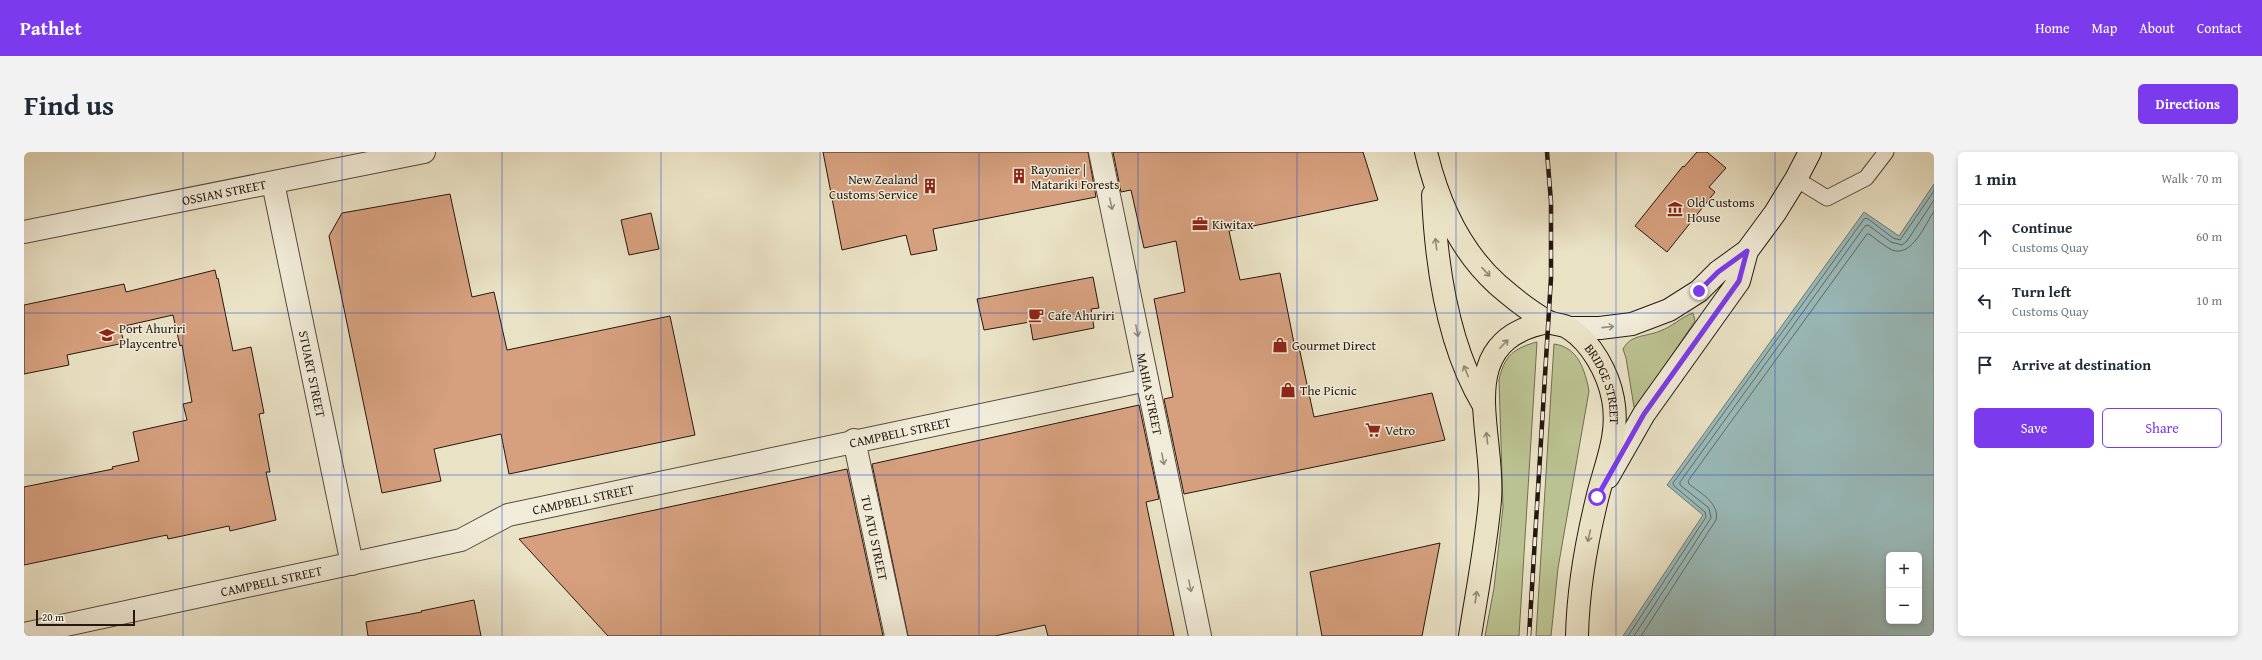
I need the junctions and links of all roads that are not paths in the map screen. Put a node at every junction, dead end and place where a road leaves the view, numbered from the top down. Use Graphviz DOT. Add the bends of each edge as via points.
graph roads {
  1 [pos="424,152"];
  2 [pos="1100,152"];
  3 [pos="1426,152"];
  4 [pos="1810,152"];
  5 [pos="1886,152"];
  6 [pos="1432,178"];
  7 [pos="1796,179"];
  8 [pos="273,183"];
  9 [pos="24,232"];
  10 [pos="1747,251"];
  11 [pos="1548,322"];
  12 [pos="1569,328"];
  13 [pos="1147,380"];
  14 [pos="1484,405"];
  15 [pos="854,440"];
  16 [pos="1597,497"];
  17 [pos="352,564"];
  18 [pos="24,634"];
  19 [pos="896,636"];
  20 [pos="1200,636"];
  21 [pos="1470,636"];
  22 [pos="1577,636"];
  1 -- 8 [label="street, OSSIAN STREET"];
  2 -- 13 [label="street, MAHIA STREET, one-way"];
  3 -- 6 [label="highway, BRIDGE STREET"];
  4 -- 7 [label="street"];
  5 -- 7 [label="lane" via="1866,178 1827,198"];
  6 -- 11 [label="highway, BRIDGE STREET, one-way" via="1446,214 1476,261 1503,289"];
  14 -- 6 [label="highway, BRIDGE STREET, one-way" via="1464,367 1441,277 1435,242"];
  7 -- 10 [label="street"];
  8 -- 9 [label="street, OSSIAN STREET"];
  8 -- 17 [label="street, STUART STREET"];
  12 -- 10 [label="street, one-way" via="1632,324 1668,310 1699,291 1718,272"];
  10 -- 16 [label="street" via="1739,281 1644,414"];
  11 -- 12 [label="highway, BRIDGE STREET"];
  14 -- 11 [label="highway, BRIDGE STREET, one-way" via="1483,388 1486,372 1503,343 1526,328"];
  12 -- 16 [label="highway, BRIDGE STREET" via="1597,359 1607,378 1613,399 1613,441"];
  13 -- 15 [label="street, CAMPBELL STREET"];
  13 -- 20 [label="street, MAHIA STREET, one-way"];
  21 -- 14 [label="highway, BRIDGE STREET, one-way" via="1490,499"];
  15 -- 17 [label="street, CAMPBELL STREET" via="508,515 460,540"];
  15 -- 19 [label="street, TU ATU STREET"];
  16 -- 22 [label="highway, BRIDGE STREET, one-way" via="1579,590"];
  17 -- 18 [label="street, CAMPBELL STREET"];
}
